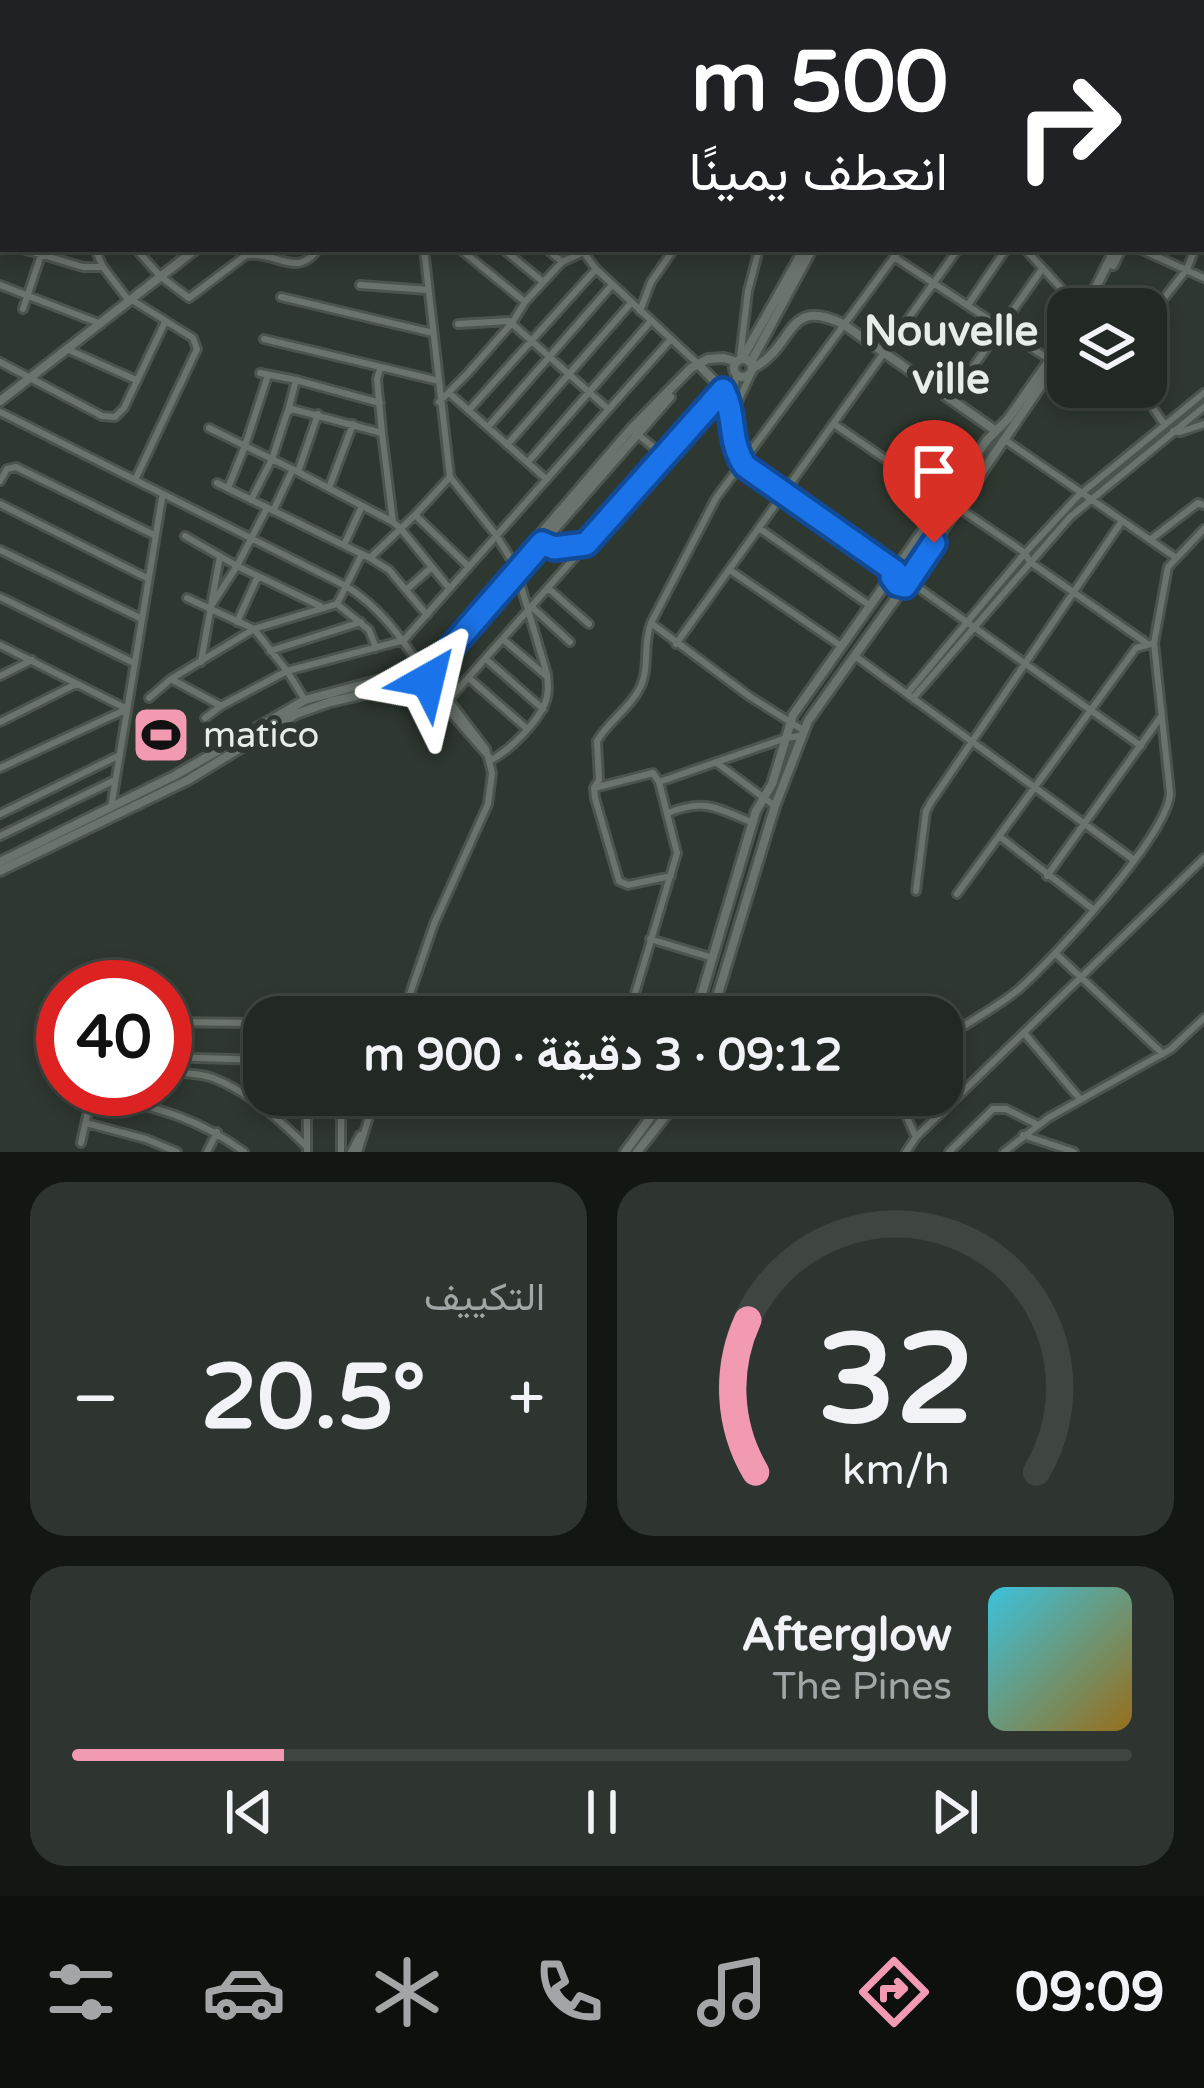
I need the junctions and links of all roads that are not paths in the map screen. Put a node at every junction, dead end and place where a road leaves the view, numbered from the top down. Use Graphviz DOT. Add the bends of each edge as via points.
graph roads {
  1 [pos="42,252"];
  2 [pos="96,252"];
  3 [pos="139,252"];
  4 [pos="192,252"];
  5 [pos="250,252"];
  6 [pos="314,252"];
  7 [pos="424,252"];
  8 [pos="465,252"];
  9 [pos="507,252"];
  10 [pos="587,252"];
  11 [pos="672,252"];
  12 [pos="758,252"];
  13 [pos="806,252"];
  14 [pos="956,252"];
  15 [pos="1004,252"];
  16 [pos="1028,252"];
  17 [pos="1116,252"];
  18 [pos="1147,252"];
  19 [pos="1194,252"];
  20 [pos="897,253"];
  21 [pos="244,256"];
  22 [pos="558,256"];
  23 [pos="103,266"];
  24 [pos="596,269"];
  25 [pos="1042,269"];
  26 [pos="1187,269"];
  27 [pos="160,276"];
  28 [pos="1204,278"];
  29 [pos="543,282"];
  30 [pos="934,283"];
  31 [pos="360,285"];
  32 [pos="612,285"];
  33 [pos="0,286"];
  34 [pos="1062,288"];
  35 [pos="1097,288"];
  36 [pos="428,290"];
  37 [pos="1167,294"];
  38 [pos="28,295"];
  39 [pos="281,297"];
  40 [pos="131,301"];
  41 [pos="525,302"];
  42 [pos="632,303"];
  43 [pos="968,305"];
  44 [pos="23,309"];
  45 [pos="640,311"];
  46 [pos="651,321"];
  47 [pos="165,322"];
  48 [pos="512,323"];
  49 [pos="101,324"];
  50 [pos="458,324"];
  51 [pos="843,324"];
  52 [pos="1001,328"];
  53 [pos="433,333"];
  54 [pos="264,339"];
  55 [pos="671,339"];
  56 [pos="530,341"];
  57 [pos="69,350"];
  58 [pos="884,353"];
  59 [pos="550,357"];
  60 [pos="1047,358"];
  61 [pos="0,362"];
  62 [pos="698,364"];
  63 [pos="1047,364"];
  64 [pos="743,367"];
  65 [pos="380,369"];
  66 [pos="568,374"];
  67 [pos="1047,378"];
  68 [pos="29,379"];
  69 [pos="712,379"];
  70 [pos="136,380"];
  71 [pos="296,380"];
  72 [pos="439,382"];
  73 [pos="723,390"];
  74 [pos="588,392"];
  75 [pos="448,393"];
  76 [pos="1204,393"];
  77 [pos="950,400"];
  78 [pos="0,401"];
  79 [pos="439,402"];
  80 [pos="380,403"];
  81 [pos="1204,407"];
  82 [pos="607,408"];
  83 [pos="1153,408"];
  84 [pos="469,410"];
  85 [pos="0,412"];
  86 [pos="287,413"];
  87 [pos="732,413"];
  88 [pos="318,415"];
  89 [pos="353,424"];
  90 [pos="834,424"];
  91 [pos="1204,424"];
  92 [pos="1165,425"];
  93 [pos="488,427"];
  94 [pos="209,428"];
  95 [pos="996,431"];
  96 [pos="1173,431"];
  97 [pos="382,433"];
  98 [pos="636,434"];
  99 [pos="1005,441"];
  100 [pos="508,445"];
  101 [pos="245,446"];
  102 [pos="663,455"];
  103 [pos="272,459"];
  104 [pos="527,462"];
  105 [pos="742,462"];
  106 [pos="296,470"];
  107 [pos="450,477"];
  108 [pos="546,479"];
  109 [pos="135,480"];
  110 [pos="0,481"];
  111 [pos="217,483"];
  112 [pos="228,488"];
  113 [pos="329,489"];
  114 [pos="784,493"];
  115 [pos="1083,493"];
  116 [pos="163,496"];
  117 [pos="1092,498"];
  118 [pos="251,500"];
  119 [pos="945,500"];
  120 [pos="0,504"];
  121 [pos="1204,505"];
  122 [pos="362,506"];
  123 [pos="959,508"];
  124 [pos="270,509"];
  125 [pos="415,515"];
  126 [pos="1122,520"];
  127 [pos="393,522"];
  128 [pos="759,528"];
  129 [pos="401,529"];
  130 [pos="1204,529"];
  131 [pos="154,535"];
  132 [pos="185,536"];
  133 [pos="496,536"];
  134 [pos="252,537"];
  135 [pos="1150,540"];
  136 [pos="542,543"];
  137 [pos="586,544"];
  138 [pos="344,545"];
  139 [pos="0,550"];
  140 [pos="220,556"];
  141 [pos="366,556"];
  142 [pos="1027,557"];
  143 [pos="1175,557"];
  144 [pos="237,566"];
  145 [pos="469,566"];
  146 [pos="432,567"];
  147 [pos="516,569"];
  148 [pos="730,569"];
  149 [pos="895,572"];
  150 [pos="259,576"];
  151 [pos="147,578"];
  152 [pos="908,582"];
  153 [pos="346,586"];
  154 [pos="448,588"];
  155 [pos="549,589"];
  156 [pos="406,590"];
  157 [pos="1072,592"];
  158 [pos="0,596"];
  159 [pos="187,598"];
  160 [pos="337,604"];
  161 [pos="871,606"];
  162 [pos="322,607"];
  163 [pos="531,609"];
  164 [pos="208,610"];
  165 [pos="427,615"];
  166 [pos="140,619"];
  167 [pos="237,622"];
  168 [pos="361,622"];
  169 [pos="651,623"];
  170 [pos="589,624"];
  171 [pos="970,624"];
  172 [pos="254,628"];
  173 [pos="404,640"];
  174 [pos="504,640"];
  175 [pos="570,642"];
  176 [pos="676,644"];
  177 [pos="1151,644"];
  178 [pos="0,645"];
  179 [pos="842,647"];
  180 [pos="376,648"];
  181 [pos="270,651"];
  182 [pos="855,656"];
  183 [pos="32,660"];
  184 [pos="486,660"];
  185 [pos="134,662"];
  186 [pos="201,662"];
  187 [pos="1025,664"];
  188 [pos="287,671"];
  189 [pos="425,674"];
  190 [pos="0,676"];
  191 [pos="548,678"];
  192 [pos="171,679"];
  193 [pos="470,679"];
  194 [pos="76,685"];
  195 [pos="384,688"];
  196 [pos="910,696"];
  197 [pos="149,698"];
  198 [pos="447,703"];
  199 [pos="306,705"];
  200 [pos="221,706"];
  201 [pos="543,709"];
  202 [pos="128,710"];
  203 [pos="1089,710"];
  204 [pos="1162,716"];
  205 [pos="206,718"];
  206 [pos="0,722"];
  207 [pos="790,724"];
  208 [pos="526,728"];
  209 [pos="802,733"];
  210 [pos="786,738"];
  211 [pos="972,741"];
  212 [pos="1141,746"];
  213 [pos="120,755"];
  214 [pos="491,760"];
  215 [pos="717,763"];
  216 [pos="0,768"];
  217 [pos="115,780"];
  218 [pos="659,782"];
  219 [pos="1035,785"];
  220 [pos="595,788"];
  221 [pos="763,799"];
  222 [pos="775,806"];
  223 [pos="110,812"];
  224 [pos="668,813"];
  225 [pos="0,814"];
  226 [pos="1086,822"];
  227 [pos="753,824"];
  228 [pos="0,836"];
  229 [pos="999,836"];
  230 [pos="1204,858"];
  231 [pos="1134,860"];
  232 [pos="0,862"];
  233 [pos="0,871"];
  234 [pos="671,876"];
  235 [pos="1047,876"];
  236 [pos="916,891"];
  237 [pos="956,894"];
  238 [pos="1094,910"];
  239 [pos="650,939"];
  240 [pos="1055,953"];
  241 [pos="712,958"];
  242 [pos="1081,977"];
  243 [pos="409,996"];
  244 [pos="634,996"];
  245 [pos="701,996"];
  246 [pos="717,996"];
  247 [pos="1204,1018"];
  248 [pos="192,1022"];
  249 [pos="243,1023"];
  250 [pos="963,1028"];
  251 [pos="1024,1033"];
  252 [pos="1163,1054"];
  253 [pos="192,1058"];
  254 [pos="243,1059"];
  255 [pos="192,1073"];
  256 [pos="1080,1100"];
  257 [pos="87,1116"];
  258 [pos="178,1116"];
  259 [pos="307,1116"];
  260 [pos="341,1116"];
  261 [pos="368,1116"];
  262 [pos="652,1116"];
  263 [pos="666,1116"];
  264 [pos="906,1116"];
  265 [pos="86,1123"];
  266 [pos="1039,1125"];
  267 [pos="217,1132"];
  268 [pos="362,1133"];
  269 [pos="341,1136"];
  270 [pos="1024,1136"];
  271 [pos="916,1137"];
  272 [pos="82,1143"];
  273 [pos="307,1149"];
  274 [pos="347,1151"];
  275 [pos="177,1152"];
  276 [pos="207,1152"];
  277 [pos="244,1152"];
  278 [pos="625,1152"];
  279 [pos="638,1152"];
  280 [pos="906,1152"];
  281 [pos="949,1152"];
  282 [pos="1004,1152"];
  283 [pos="1074,1152"];
  1 -- 23 [label="street"];
  1 -- 38 [label="street"];
  2 -- 23 [label="street"];
  3 -- 27 [label="street"];
  4 -- 27 [label="street"];
  5 -- 21 [label="street"];
  6 -- 21 [label="street" via="297,264"];
  7 -- 36 [label="street"];
  8 -- 41 [label="street"];
  9 -- 29 [label="street"];
  10 -- 24 [label="street"];
  11 -- 45 [label="street"];
  12 -- 64 [label="street"];
  13 -- 64 [label="street"];
  14 -- 30 [label="street"];
  15 -- 43 [label="street"];
  16 -- 25 [label="street"];
  17 -- 35 [label="street"];
  18 -- 26 [label="street"];
  19 -- 26 [label="street"];
  20 -- 30 [label="street"];
  20 -- 51 [label="street"];
  21 -- 27 [label="street" via="190,298"];
  22 -- 29 [label="street"];
  23 -- 40 [label="street"];
  24 -- 32 [label="street"];
  24 -- 56 [label="street"];
  25 -- 34 [label="street"];
  25 -- 52 [label="street"];
  26 -- 28 [label="street"];
  26 -- 37 [label="street"];
  27 -- 40 [label="street"];
  29 -- 41 [label="street"];
  30 -- 43 [label="street"];
  30 -- 58 [label="street"];
  31 -- 36 [label="street"];
  32 -- 42 [label="street"];
  32 -- 59 [label="street"];
  33 -- 38 [label="street"];
  36 -- 53 [label="street"];
  38 -- 44 [label="street"];
  38 -- 49 [label="street"];
  39 -- 53 [label="street"];
  40 -- 47 [label="street"];
  40 -- 49 [label="street"];
  41 -- 48 [label="street"];
  42 -- 45 [label="street"];
  42 -- 66 [label="street"];
  43 -- 52 [label="street"];
  45 -- 46 [label="street"];
  46 -- 55 [label="street"];
  46 -- 74 [label="street"];
  47 -- 70 [label="street"];
  47 -- 109 [label="street" via="193,338 197,352"];
  48 -- 50 [label="street"];
  48 -- 56 [label="street"];
  48 -- 75 [label="street"];
  49 -- 57 [label="street"];
  51 -- 58 [label="street"];
  51 -- 64 [label="street" via="809,314 769,360"];
  51 -- 105 [label="street"];
  52 -- 60 [label="street"];
  52 -- 77 [label="street"];
  53 -- 72 [label="street"];
  54 -- 65 [label="street"];
  55 -- 62 [label="street"];
  55 -- 82 [label="street"];
  56 -- 59 [label="street"];
  56 -- 84 [label="street"];
  57 -- 68 [label="street"];
  57 -- 70 [label="street"];
  58 -- 77 [label="street"];
  58 -- 90 [label="street"];
  59 -- 66 [label="street"];
  59 -- 93 [label="street"];
  61 -- 68 [label="street"];
  62 -- 64 [label="street" via="724,358"];
  62 -- 69 [label="street"];
  62 -- 98 [label="street"];
  62 -- 147 [label="street" via="632,429"];
  63 -- 95 [label="street"];
  64 -- 69 [label="street" via="728,382"];
  64 -- 87 [label="street"];
  64 -- 87 [label="street"];
  65 -- 72 [label="street"];
  65 -- 80 [label="street"];
  66 -- 74 [label="street"];
  66 -- 100 [label="street"];
  67 -- 99 [label="street"];
  68 -- 70 [label="street" via="110,418 122,412"];
  68 -- 78 [label="street"];
  69 -- 73 [label="street"];
  71 -- 80 [label="street"];
  71 -- 86 [label="street"];
  71 -- 101 [label="street" via="264,374"];
  72 -- 79 [label="street"];
  73 -- 87 [label="street"];
  73 -- 102 [label="street"];
  74 -- 82 [label="street"];
  74 -- 104 [label="street"];
  75 -- 79 [label="street"];
  75 -- 84 [label="street"];
  76 -- 92 [label="street"];
  77 -- 95 [label="street"];
  79 -- 107 [label="street"];
  80 -- 97 [label="street"];
  81 -- 96 [label="street"];
  82 -- 108 [label="street"];
  83 -- 92 [label="street"];
  84 -- 93 [label="street"];
  85 -- 109 [label="street"];
  86 -- 88 [label="street"];
  86 -- 103 [label="street"];
  87 -- 105 [label="street"];
  88 -- 89 [label="street"];
  88 -- 106 [label="street"];
  89 -- 97 [label="street"];
  89 -- 113 [label="street"];
  90 -- 114 [label="street"];
  90 -- 119 [label="street"];
  91 -- 96 [label="street"];
  92 -- 115 [label="street"];
  93 -- 100 [label="street"];
  94 -- 101 [label="street"];
  95 -- 99 [label="street" via="994,442"];
  95 -- 119 [label="street"];
  96 -- 117 [label="street"];
  97 -- 127 [label="street"];
  98 -- 102 [label="street"];
  98 -- 136 [label="street"];
  99 -- 115 [label="street"];
  99 -- 123 [label="street"];
  100 -- 104 [label="street"];
  101 -- 103 [label="street"];
  101 -- 112 [label="street"];
  102 -- 137 [label="street"];
  103 -- 106 [label="street"];
  103 -- 118 [label="street"];
  104 -- 108 [label="street"];
  105 -- 114 [label="street"];
  105 -- 169 [label="street"];
  106 -- 113 [label="street"];
  106 -- 124 [label="street"];
  107 -- 125 [label="street"];
  107 -- 133 [label="street"];
  108 -- 133 [label="street"];
  109 -- 116 [label="street"];
  110 -- 131 [label="street" via="16,467"];
  111 -- 112 [label="street"];
  112 -- 118 [label="street"];
  113 -- 122 [label="street"];
  114 -- 128 [label="street"];
  114 -- 149 [label="street"];
  115 -- 117 [label="street"];
  115 -- 142 [label="street"];
  116 -- 131 [label="street"];
  116 -- 134 [label="street"];
  117 -- 126 [label="street"];
  117 -- 142 [label="street"];
  118 -- 124 [label="street"];
  119 -- 149 [label="street"];
  120 -- 151 [label="street"];
  121 -- 135 [label="street"];
  122 -- 127 [label="street"];
  122 -- 138 [label="street"];
  123 -- 142 [label="street"];
  123 -- 152 [label="street"];
  124 -- 134 [label="street"];
  124 -- 138 [label="street"];
  125 -- 129 [label="street"];
  125 -- 145 [label="street"];
  126 -- 135 [label="street"];
  126 -- 157 [label="street"];
  127 -- 129 [label="street"];
  128 -- 148 [label="street"];
  128 -- 161 [label="street"];
  129 -- 141 [label="street"];
  129 -- 146 [label="street"];
  130 -- 143 [label="street"];
  131 -- 151 [label="street"];
  132 -- 140 [label="street"];
  133 -- 145 [label="street"];
  133 -- 147 [label="street"];
  134 -- 144 [label="street"];
  134 -- 153 [label="street"];
  135 -- 143 [label="street"];
  136 -- 137 [label="street"];
  136 -- 147 [label="street"];
  137 -- 155 [label="street"];
  138 -- 141 [label="street"];
  139 -- 166 [label="street"];
  140 -- 144 [label="street"];
  140 -- 164 [label="street"];
  141 -- 153 [label="street"];
  141 -- 156 [label="street"];
  142 -- 157 [label="street"];
  142 -- 171 [label="street"];
  143 -- 177 [label="street"];
  144 -- 150 [label="street"];
  144 -- 164 [label="street"];
  145 -- 154 [label="street"];
  146 -- 154 [label="street"];
  146 -- 156 [label="street"];
  147 -- 163 [label="street"];
  147 -- 189 [label="street"];
  148 -- 176 [label="street"];
  148 -- 179 [label="street"];
  149 -- 152 [label="street" via="897,584"];
  149 -- 161 [label="street"];
  150 -- 162 [label="street"];
  150 -- 167 [label="street"];
  151 -- 166 [label="street"];
  152 -- 171 [label="street"];
  152 -- 182 [label="street"];
  153 -- 160 [label="street"];
  153 -- 173 [label="street"];
  154 -- 165 [label="street"];
  155 -- 163 [label="street"];
  155 -- 170 [label="street"];
  156 -- 165 [label="street"];
  157 -- 177 [label="street"];
  157 -- 187 [label="street"];
  158 -- 185 [label="street"];
  159 -- 164 [label="street"];
  160 -- 162 [label="street"];
  160 -- 168 [label="street"];
  161 -- 179 [label="street"];
  162 -- 172 [label="street"];
  163 -- 174 [label="street"];
  163 -- 175 [label="street"];
  163 -- 191 [label="street"];
  164 -- 167 [label="street"];
  164 -- 186 [label="street"];
  165 -- 173 [label="street"];
  166 -- 185 [label="street"];
  167 -- 172 [label="street"];
  168 -- 180 [label="street"];
  168 -- 181 [label="street"];
  169 -- 176 [label="street"];
  169 -- 220 [label="street" via="640,687 597,741"];
  171 -- 187 [label="street"];
  171 -- 196 [label="street"];
  172 -- 181 [label="street"];
  172 -- 186 [label="street"];
  173 -- 180 [label="street"];
  173 -- 189 [label="street"];
  174 -- 184 [label="street"];
  174 -- 191 [label="street"];
  176 -- 207 [label="street"];
  177 -- 203 [label="street" via="1136,648"];
  177 -- 204 [label="street"];
  178 -- 183 [label="street"];
  179 -- 207 [label="street"];
  180 -- 188 [label="street"];
  181 -- 188 [label="street"];
  182 -- 196 [label="street"];
  182 -- 209 [label="street"];
  183 -- 190 [label="street"];
  183 -- 194 [label="street"];
  184 -- 193 [label="street"];
  184 -- 201 [label="street"];
  185 -- 202 [label="street"];
  186 -- 192 [label="street"];
  187 -- 203 [label="street"];
  187 -- 211 [label="street"];
  188 -- 199 [label="street"];
  188 -- 200 [label="street"];
  189 -- 195 [label="street"];
  189 -- 198 [label="street"];
  189 -- 199 [label="street"];
  191 -- 201 [label="street"];
  192 -- 197 [label="street"];
  192 -- 200 [label="street"];
  193 -- 198 [label="street"];
  193 -- 208 [label="street"];
  194 -- 202 [label="street"];
  194 -- 206 [label="street"];
  195 -- 198 [label="street"];
  195 -- 199 [label="street"];
  196 -- 211 [label="street"];
  198 -- 214 [label="street"];
  199 -- 223 [label="street" via="188,780"];
  200 -- 205 [label="street"];
  201 -- 208 [label="street"];
  202 -- 213 [label="street"];
  202 -- 216 [label="street"];
  203 -- 212 [label="street"];
  203 -- 219 [label="street"];
  204 -- 212 [label="street"];
  204 -- 231 [label="street" via="1170,801"];
  207 -- 209 [label="street"];
  207 -- 210 [label="street"];
  208 -- 214 [label="street"];
  209 -- 210 [label="street"];
  209 -- 222 [label="street"];
  210 -- 215 [label="street"];
  210 -- 221 [label="street"];
  211 -- 219 [label="street"];
  211 -- 236 [label="street" via="926,811"];
  212 -- 226 [label="street"];
  213 -- 217 [label="street"];
  213 -- 225 [label="street"];
  214 -- 243 [label="street" via="488,804"];
  215 -- 218 [label="street"];
  215 -- 221 [label="street"];
  217 -- 223 [label="street"];
  217 -- 228 [label="street"];
  218 -- 220 [label="street" via="653,773"];
  218 -- 224 [label="street"];
  219 -- 226 [label="street"];
  219 -- 229 [label="street"];
  220 -- 234 [label="street" via="620,882"];
  221 -- 222 [label="street"];
  221 -- 227 [label="street"];
  222 -- 246 [label="street"];
  223 -- 232 [label="street"];
  223 -- 233 [label="street"];
  224 -- 227 [label="street" via="710,806"];
  224 -- 234 [label="street" via="677,854"];
  226 -- 231 [label="street"];
  226 -- 235 [label="street"];
  227 -- 241 [label="street"];
  229 -- 235 [label="street"];
  229 -- 237 [label="street"];
  230 -- 242 [label="street"];
  231 -- 238 [label="street"];
  234 -- 239 [label="street"];
  235 -- 238 [label="street"];
  238 -- 240 [label="street"];
  239 -- 241 [label="street"];
  239 -- 244 [label="street"];
  240 -- 242 [label="street"];
  240 -- 250 [label="street"];
  241 -- 245 [label="street"];
  242 -- 251 [label="street"];
  242 -- 252 [label="street"];
  247 -- 252 [label="street"];
  248 -- 249 [label="street"];
  251 -- 256 [label="street"];
  251 -- 271 [label="street"];
  252 -- 256 [label="street"];
  253 -- 254 [label="street"];
  255 -- 273 [label="street" via="280,1120"];
  256 -- 266 [label="street"];
  257 -- 265 [label="street"];
  258 -- 267 [label="street"];
  259 -- 273 [label="street"];
  260 -- 269 [label="street"];
  261 -- 268 [label="street"];
  262 -- 278 [label="street"];
  263 -- 279 [label="street"];
  264 -- 271 [label="street"];
  265 -- 272 [label="street"];
  265 -- 275 [label="street"];
  266 -- 270 [label="street"];
  266 -- 281 [label="street" via="996,1108"];
  267 -- 276 [label="street"];
  267 -- 277 [label="street"];
  268 -- 269 [label="street"];
  268 -- 274 [label="street"];
  269 -- 274 [label="street"];
  270 -- 282 [label="street"];
  270 -- 283 [label="street"];
  271 -- 280 [label="street"];
}
